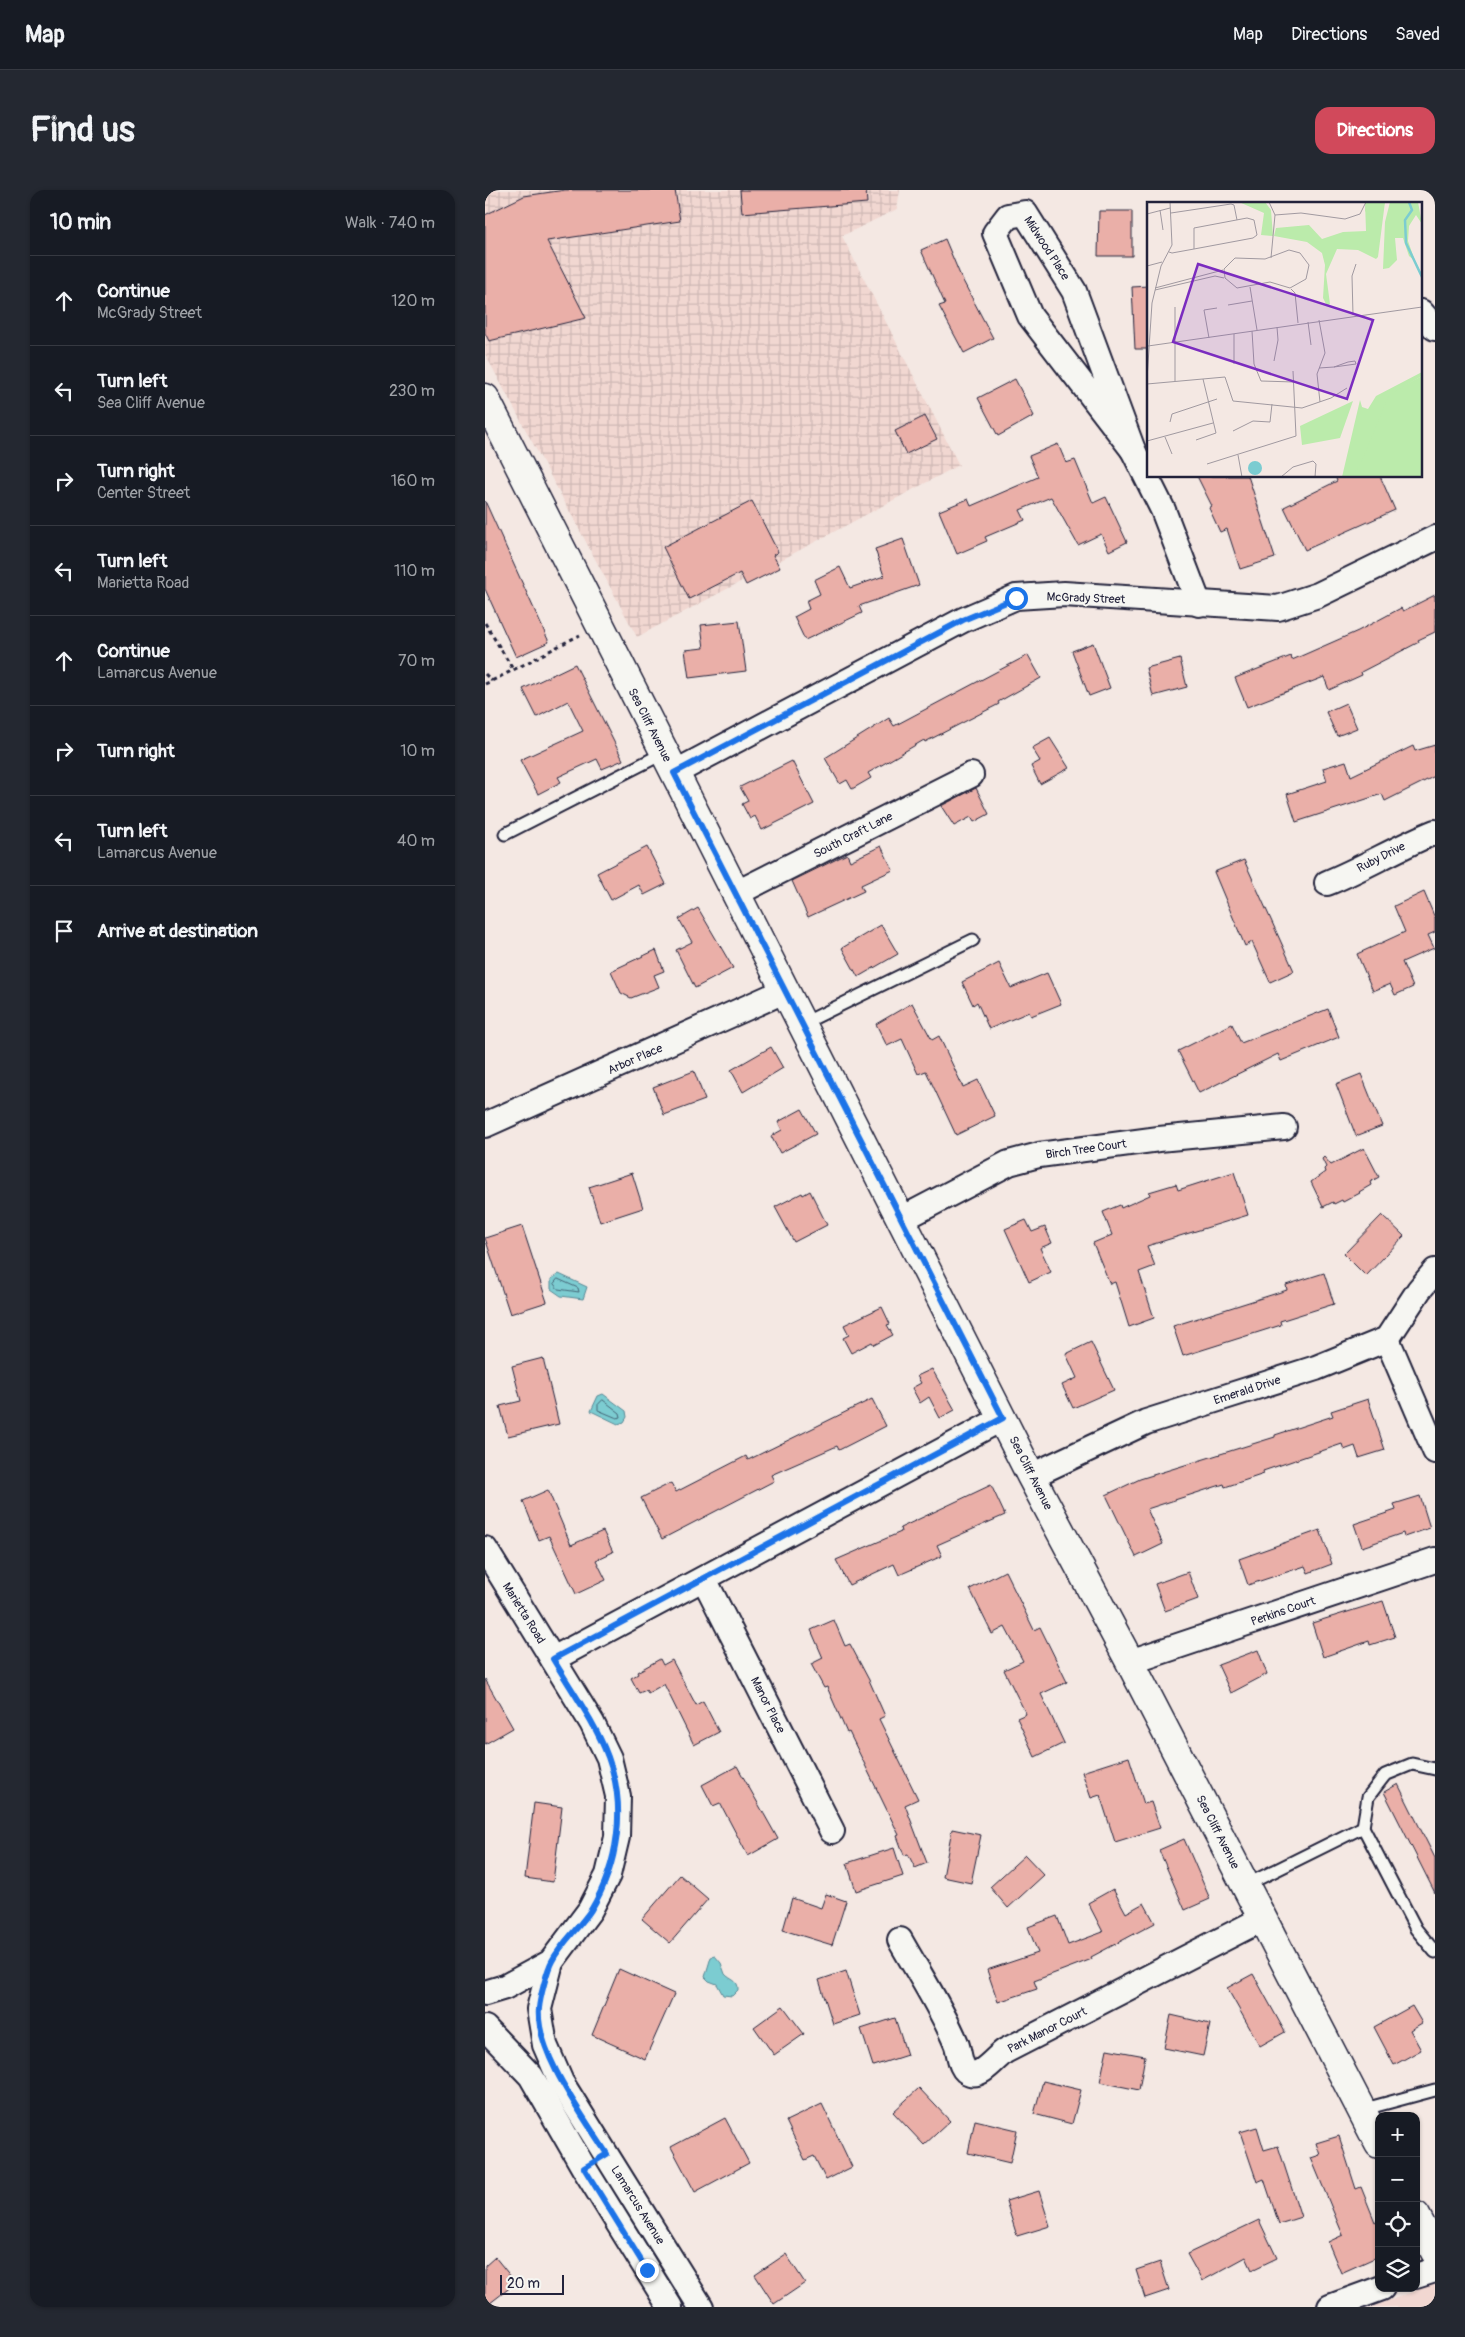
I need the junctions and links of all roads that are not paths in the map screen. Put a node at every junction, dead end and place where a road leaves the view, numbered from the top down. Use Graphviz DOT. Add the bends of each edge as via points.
graph roads {
  1 [pos="1423,314"];
  2 [pos="1435,328"];
  3 [pos="485,398"];
  4 [pos="491,425"];
  5 [pos="1133,450"];
  6 [pos="1435,538"];
  7 [pos="1199,604"];
  8 [pos="669,763"];
  9 [pos="971,775"];
  10 [pos="1435,832"];
  11 [pos="505,834"];
  12 [pos="1327,883"];
  13 [pos="735,894"];
  14 [pos="973,940"];
  15 [pos="784,991"];
  16 [pos="801,1025"];
  17 [pos="485,1125"];
  18 [pos="1284,1127"];
  19 [pos="902,1219"];
  20 [pos="1435,1271"];
  21 [pos="1387,1340"];
  22 [pos="1003,1418"];
  23 [pos="1435,1451"];
  24 [pos="1031,1476"];
  25 [pos="485,1549"];
  26 [pos="1435,1560"];
  27 [pos="704,1578"];
  28 [pos="553,1659"];
  29 [pos="1131,1662"];
  30 [pos="1435,1769"];
  31 [pos="1363,1827"];
  32 [pos="832,1831"];
  33 [pos="1246,1885"];
  34 [pos="1262,1919"];
  35 [pos="901,1940"];
  36 [pos="1435,1952"];
  37 [pos="551,1962"];
  38 [pos="485,1994"];
  39 [pos="485,2028"];
  40 [pos="1435,2090"];
  41 [pos="1361,2110"];
  42 [pos="1375,2136"];
  43 [pos="595,2161"];
  44 [pos="1420,2224"];
  45 [pos="1435,2252"];
  46 [pos="658,2263"];
  47 [pos="1435,2270"];
  48 [pos="1420,2275"];
  49 [pos="1375,2291"];
  50 [pos="669,2307"];
  51 [pos="701,2307"];
  52 [pos="1329,2307"];
  1 -- 2 [label="street"];
  3 -- 4 [label="street, Sea Cliff Avenue"];
  4 -- 8 [label="street, Sea Cliff Avenue"];
  5 -- 5 [label="street, Midwood Place" via="1075,291 1025,212 1008,216 995,233 1029,316"];
  5 -- 7 [label="street, Midwood Place" via="1163,510"];
  6 -- 7 [label="street, McGrady Street" via="1318,595 1278,608"];
  7 -- 8 [label="street, McGrady Street" via="1064,594 1016,598 963,620"];
  8 -- 11 [label="lane"];
  8 -- 13 [label="street, Sea Cliff Avenue"];
  9 -- 13 [label="street, South Craft Lane"];
  10 -- 12 [label="street, Ruby Drive"];
  13 -- 15 [label="street, Sea Cliff Avenue"];
  14 -- 16 [label="lane"];
  15 -- 16 [label="street, Sea Cliff Avenue"];
  15 -- 17 [label="street, Arbor Place"];
  16 -- 19 [label="street, Sea Cliff Avenue"];
  18 -- 19 [label="street, Birch Tree Court" via="1039,1155 1009,1163"];
  19 -- 22 [label="street, Sea Cliff Avenue"];
  20 -- 21 [label="street"];
  21 -- 23 [label="street"];
  21 -- 24 [label="street, Emerald Drive" via="1316,1368 1146,1422"];
  22 -- 24 [label="street, Sea Cliff Avenue"];
  22 -- 27 [label="street"];
  24 -- 29 [label="street, Sea Cliff Avenue"];
  25 -- 28 [label="street, Marietta Road"];
  26 -- 29 [label="street, Perkins Court"];
  27 -- 28 [label="street"];
  27 -- 32 [label="street, Manor Place"];
  28 -- 37 [label="street, Marietta Road" via="609,1758 618,1796 617,1837 608,1875 590,1910"];
  29 -- 33 [label="street, Sea Cliff Avenue"];
  30 -- 31 [label="lane" via="1412,1764 1385,1775 1368,1797"];
  31 -- 33 [label="lane"];
  31 -- 36 [label="lane" via="1416,1929"];
  33 -- 34 [label="street, Sea Cliff Avenue"];
  34 -- 35 [label="street, Park Manor Court" via="1005,2051 974,2074 964,2067 957,2044"];
  34 -- 41 [label="street, Sea Cliff Avenue"];
  37 -- 38 [label="street, Marietta Road"];
  37 -- 43 [label="street, Lamarcus Avenue" via="539,2009 545,2045"];
  39 -- 43 [label="street, Lamarcus Avenue" via="531,2076"];
  40 -- 41 [label="lane"];
  41 -- 42 [label="street, Sea Cliff Avenue"];
  43 -- 46 [label="street, Lamarcus Avenue"];
  44 -- 45 [label="street"];
  46 -- 50 [label="street, Lamarcus Avenue"];
  46 -- 51 [label="street, Lamarcus Avenue"];
  47 -- 48 [label="street"];
  49 -- 52 [label="street"];
}
